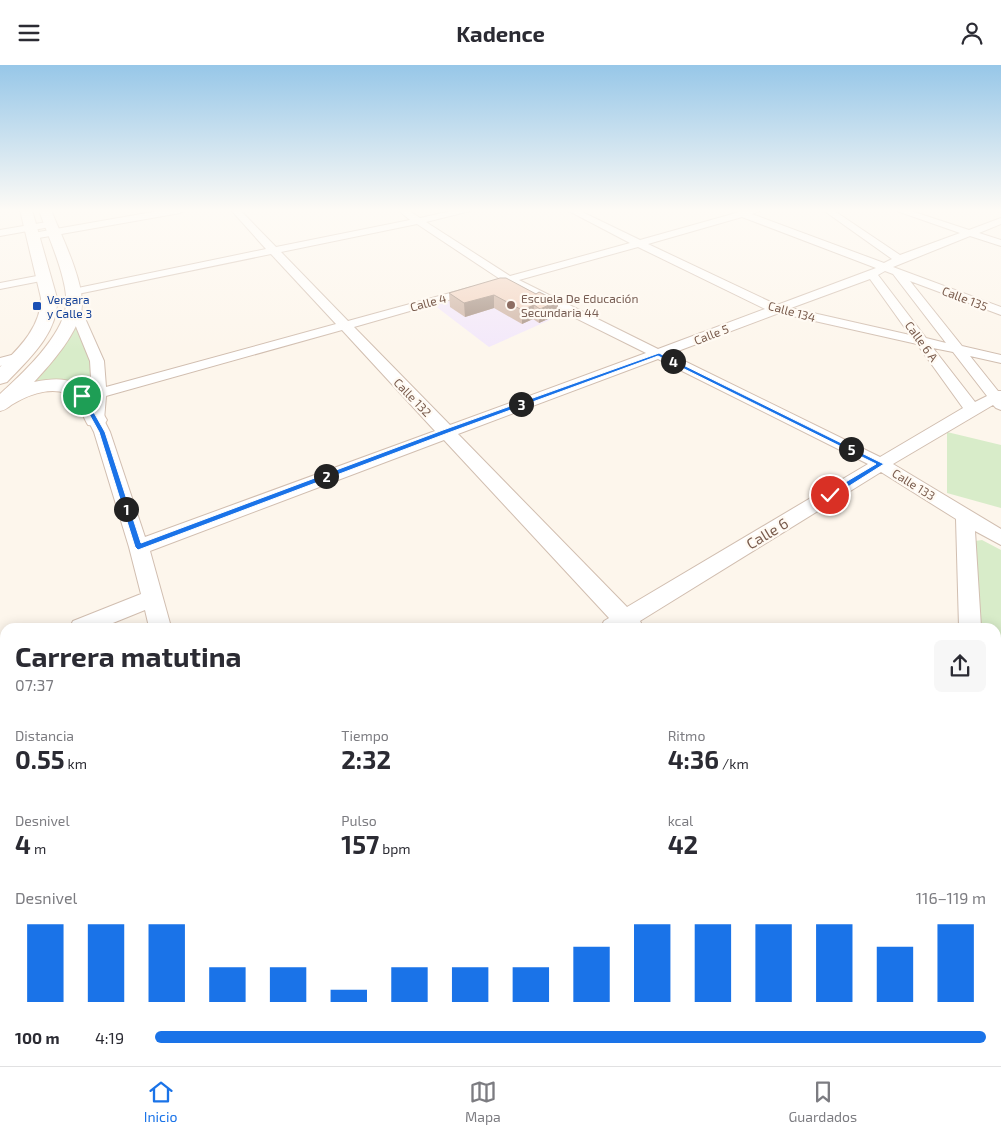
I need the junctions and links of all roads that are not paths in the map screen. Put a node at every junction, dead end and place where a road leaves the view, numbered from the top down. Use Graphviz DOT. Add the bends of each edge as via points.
graph roads {
  1 [pos="37,257"];
  2 [pos="60,257"];
  3 [pos="250,257"];
  4 [pos="279,257"];
  5 [pos="472,257"];
  6 [pos="592,257"];
  7 [pos="669,257"];
  8 [pos="846,257"];
  9 [pos="887,257"];
  10 [pos="919,257"];
  11 [pos="899,266"];
  12 [pos="878,270"];
  13 [pos="42,278"];
  14 [pos="508,280"];
  15 [pos="0,287"];
  16 [pos="74,299"];
  17 [pos="776,309"];
  18 [pos="1001,311"];
  19 [pos="344,325"];
  20 [pos="922,341"];
  21 [pos="958,349"];
  22 [pos="659,354"];
  23 [pos="19,357"];
  24 [pos="1001,359"];
  25 [pos="0,362"];
  26 [pos="0,378"];
  27 [pos="99,393"];
  28 [pos="999,399"];
  29 [pos="2,403"];
  30 [pos="972,409"];
  31 [pos="96,420"];
  32 [pos="445,431"];
  33 [pos="881,464"];
  34 [pos="965,515"];
  35 [pos="1001,538"];
  36 [pos="138,547"];
  37 [pos="151,599"];
  38 [pos="91,623"];
  39 [pos="159,623"];
  40 [pos="621,623"];
  41 [pos="626,623"];
  42 [pos="970,623"];
  1 -- 13 [label="main road"];
  2 -- 16 [label="main road"];
  3 -- 16 [label="street"];
  4 -- 19 [label="street, Calle 132"];
  5 -- 14 [label="street, Calle 133"];
  6 -- 14 [label="street, Calle 4"];
  7 -- 17 [label="street, Calle 134"];
  8 -- 12 [label="street"];
  9 -- 11 [label="street"];
  10 -- 11 [label="street, Calle 5"];
  11 -- 12 [label="street, Calle 5"];
  11 -- 18 [label="street, Calle 135"];
  11 -- 21 [label="street, Calle 6 A"];
  12 -- 17 [label="street, Calle 5"];
  12 -- 20 [label="street, Calle 6 A"];
  13 -- 15 [label="street"];
  13 -- 23 [label="main road" via="50,309 40,333"];
  14 -- 19 [label="street, Calle 4"];
  14 -- 22 [label="street, Calle 133"];
  16 -- 27 [label="street" via="95,354"];
  16 -- 29 [label="main road" via="65,329 54,346"];
  17 -- 20 [label="street, Calle 134"];
  17 -- 22 [label="street, Calle 5"];
  19 -- 27 [label="street, Calle 4"];
  19 -- 32 [label="street, Calle 132"];
  20 -- 21 [label="street, Calle 134"];
  20 -- 30 [label="street, Calle 6 A"];
  21 -- 24 [label="street, Calle 134"];
  21 -- 28 [label="street, Calle 6 A"];
  22 -- 32 [label="street, Calle 5"];
  22 -- 33 [label="street, Calle 133"];
  23 -- 25 [label="street"];
  23 -- 26 [label="main road"];
  27 -- 31 [label="street"];
  28 -- 30 [label="street, Calle 6"];
  29 -- 31 [label="main road" via="34,388 68,388 82,396"];
  30 -- 33 [label="street, Calle 6"];
  31 -- 36 [label="street"];
  32 -- 36 [label="street, Calle 5"];
  32 -- 40 [label="street, Calle 132"];
  33 -- 34 [label="street, Calle 133"];
  33 -- 41 [label="street, Calle 6"];
  34 -- 35 [label="street, Calle 133"];
  34 -- 42 [label="street"];
  36 -- 37 [label="street"];
  37 -- 38 [label="street"];
  37 -- 39 [label="street"];
}
